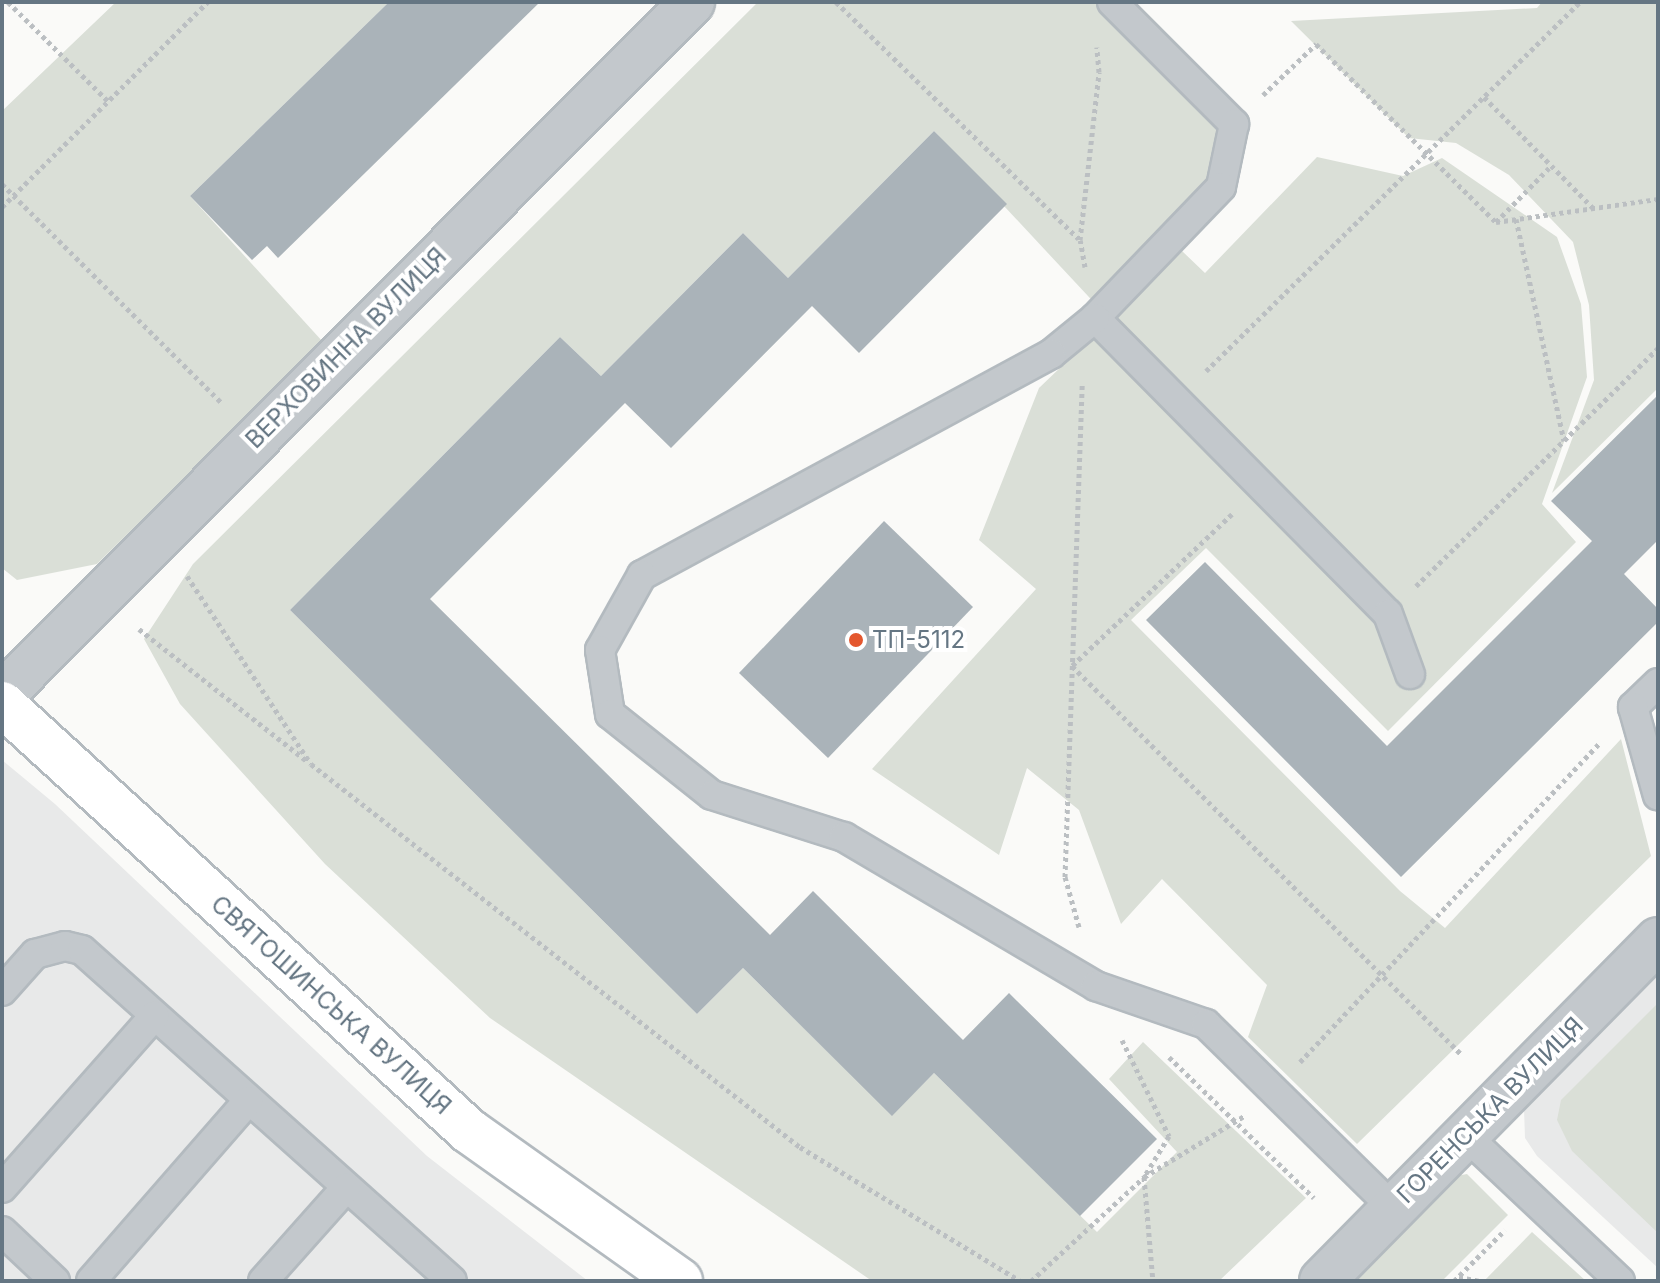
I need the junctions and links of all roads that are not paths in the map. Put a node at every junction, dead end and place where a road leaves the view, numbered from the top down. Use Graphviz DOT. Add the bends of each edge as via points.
graph roads {
  1 [pos="692,2"];
  2 [pos="1112,2"];
  3 [pos="1095,318"];
  4 [pos="1410,674"];
  5 [pos="1658,683"];
  6 [pos="2,695"];
  7 [pos="2,704"];
  8 [pos="1658,796"];
  9 [pos="1658,940"];
  10 [pos="2,991"];
  11 [pos="154,1016"];
  12 [pos="248,1101"];
  13 [pos="1465,1135"];
  14 [pos="2,1188"];
  15 [pos="346,1188"];
  16 [pos="1393,1208"];
  17 [pos="2,1231"];
  18 [pos="448,1280"];
  19 [pos="55,1281"];
  20 [pos="91,1281"];
  21 [pos="263,1281"];
  22 [pos="680,1281"];
  23 [pos="1322,1281"];
  24 [pos="1620,1281"];
  1 -- 6 [label="street, ВЕРХОВИННА ВУЛИЦЯ"];
  2 -- 3 [label="lane" via="1234,124 1221,187"];
  3 -- 4 [label="lane" via="1388,614"];
  3 -- 16 [label="lane" via="1051,354 642,575 600,650 610,714 712,795 844,837 1096,986 1206,1024"];
  5 -- 8 [label="lane" via="1633,707"];
  7 -- 22 [label="main road, СВЯТОШИНСЬКА ВУЛИЦЯ" via="469,1131"];
  9 -- 13 [label="street, ГОРЕНСЬКА ВУЛИЦЯ"];
  10 -- 11 [label="lane" via="35,954 65,946 82,950"];
  11 -- 12 [label="lane"];
  11 -- 14 [label="lane"];
  12 -- 15 [label="lane"];
  12 -- 20 [label="lane"];
  13 -- 16 [label="street, ГОРЕНСЬКА ВУЛИЦЯ"];
  13 -- 24 [label="lane"];
  15 -- 18 [label="lane"];
  15 -- 21 [label="lane"];
  16 -- 23 [label="street, ГОРЕНСЬКА ВУЛИЦЯ"];
  17 -- 19 [label="lane"];
}
